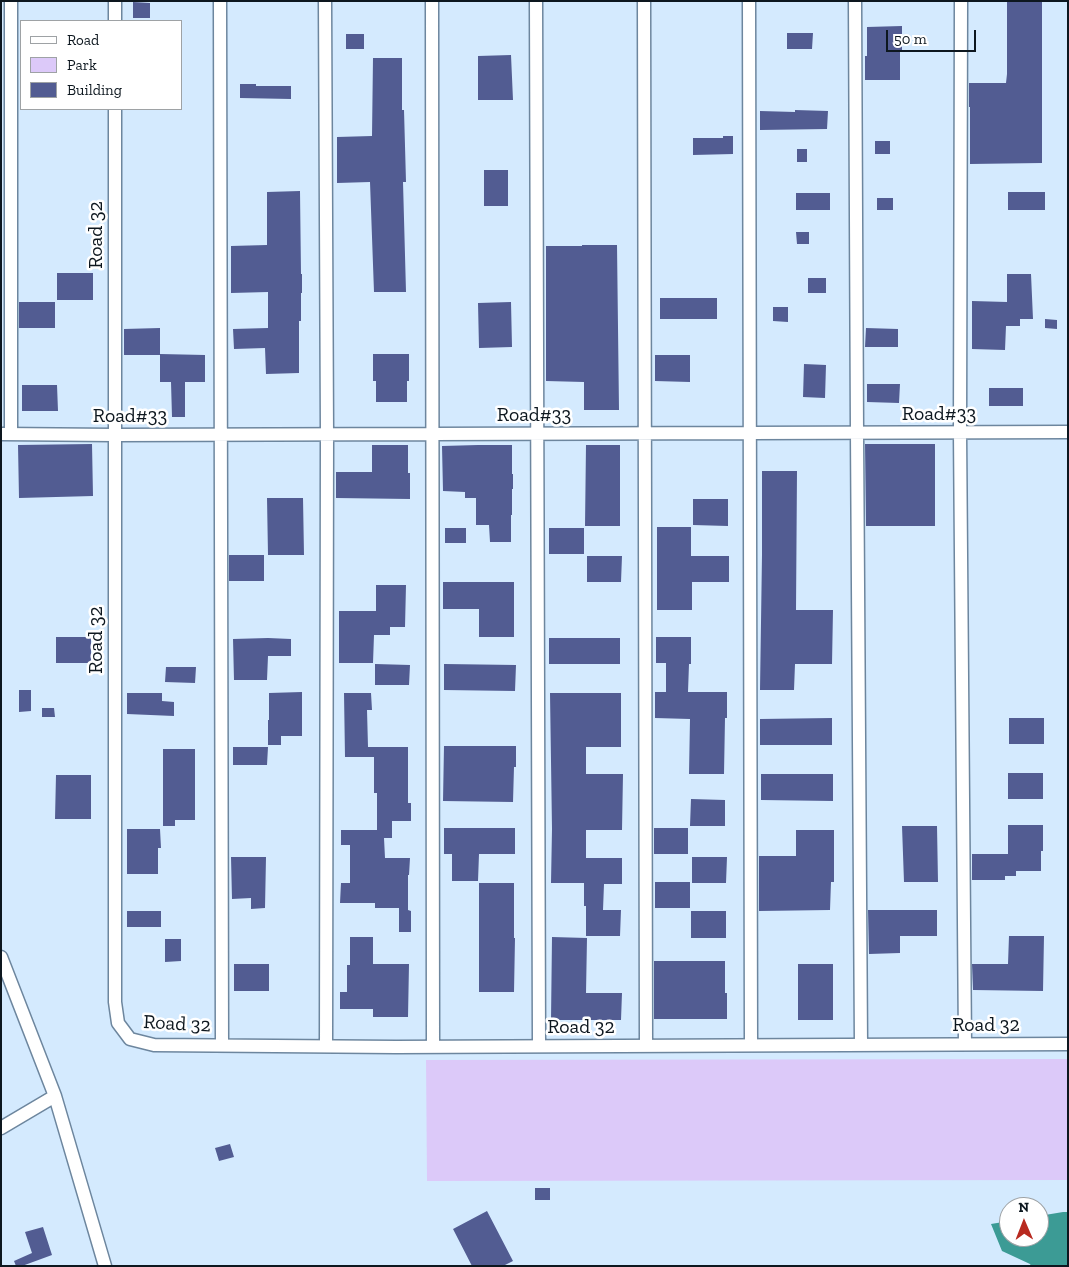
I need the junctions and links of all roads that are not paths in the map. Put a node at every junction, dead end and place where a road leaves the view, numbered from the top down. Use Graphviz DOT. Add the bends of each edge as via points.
graph roads {
  1 [pos="12,1"];
  2 [pos="115,1"];
  3 [pos="220,1"];
  4 [pos="325,1"];
  5 [pos="432,1"];
  6 [pos="536,1"];
  7 [pos="644,1"];
  8 [pos="749,1"];
  9 [pos="856,1"];
  10 [pos="960,1"];
  11 [pos="115,20"];
  12 [pos="115,110"];
  13 [pos="960,432"];
  14 [pos="1068,432"];
  15 [pos="750,433"];
  16 [pos="856,433"];
  17 [pos="6,434"];
  18 [pos="433,434"];
  19 [pos="536,434"];
  20 [pos="644,434"];
  21 [pos="221,435"];
  22 [pos="327,435"];
  23 [pos="114,436"];
  24 [pos="1,957"];
  25 [pos="7,989"];
  26 [pos="965,1044"];
  27 [pos="1068,1044"];
  28 [pos="222,1045"];
  29 [pos="751,1045"];
  30 [pos="861,1045"];
  31 [pos="326,1046"];
  32 [pos="433,1046"];
  33 [pos="539,1046"];
  34 [pos="646,1046"];
  35 [pos="55,1096"];
  36 [pos="1,1128"];
  37 [pos="105,1266"];
  1 -- 17 [label="street"];
  2 -- 11 [label="street"];
  3 -- 21 [label="street"];
  4 -- 22 [label="street"];
  5 -- 18 [label="street"];
  6 -- 19 [label="street"];
  7 -- 20 [label="street"];
  8 -- 15 [label="street"];
  9 -- 16 [label="street"];
  10 -- 13 [label="street"];
  12 -- 23 [label="street, Road 32"];
  13 -- 14 [label="street, Road#33"];
  13 -- 16 [label="street, Road#33"];
  13 -- 26 [label="street"];
  15 -- 16 [label="street, Road#33"];
  15 -- 20 [label="street, Road#33"];
  15 -- 29 [label="street"];
  16 -- 30 [label="street"];
  17 -- 23 [label="street, Road#33"];
  18 -- 19 [label="street, Road#33"];
  18 -- 22 [label="street, Road#33"];
  18 -- 32 [label="street"];
  19 -- 20 [label="street, Road#33"];
  19 -- 33 [label="street"];
  20 -- 34 [label="street"];
  21 -- 22 [label="street, Road#33"];
  21 -- 23 [label="street, Road#33"];
  21 -- 28 [label="street"];
  22 -- 31 [label="street"];
  23 -- 28 [label="street, Road 32" via="114,1002 118,1023 130,1039 154,1045"];
  24 -- 25 [label="street"];
  25 -- 35 [label="street"];
  26 -- 27 [label="street, Road 32"];
  26 -- 30 [label="street, Road 32"];
  28 -- 31 [label="street, Road 32"];
  29 -- 30 [label="street, Road 32"];
  29 -- 34 [label="street, Road 32"];
  31 -- 32 [label="street, Road 32"];
  32 -- 33 [label="street, Road 32"];
  33 -- 34 [label="street, Road 32"];
  35 -- 36 [label="street"];
  35 -- 37 [label="street"];
}
